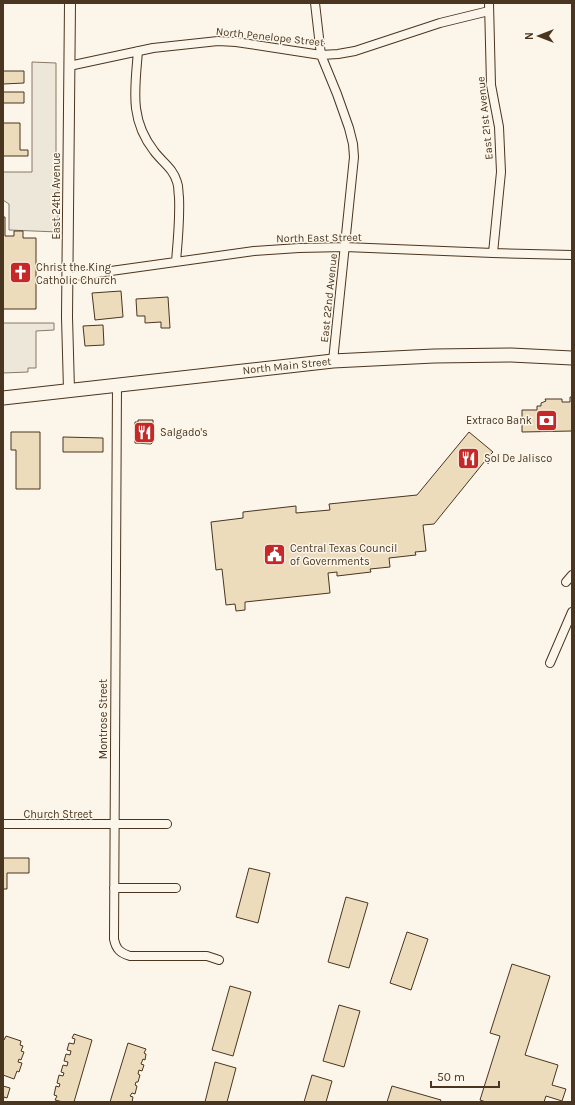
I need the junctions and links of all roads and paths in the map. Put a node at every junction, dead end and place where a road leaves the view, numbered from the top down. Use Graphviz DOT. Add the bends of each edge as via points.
graph roads {
  1 [pos="70,3"];
  2 [pos="315,3"];
  3 [pos="489,7"];
  4 [pos="138,52"];
  5 [pos="320,55"];
  6 [pos="69,66"];
  7 [pos="345,247"];
  8 [pos="493,253"];
  9 [pos="572,255"];
  10 [pos="176,262"];
  11 [pos="68,277"];
  12 [pos="572,358"];
  13 [pos="333,361"];
  14 [pos="117,385"];
  15 [pos="69,390"];
  16 [pos="3,398"];
  17 [pos="572,575"];
  18 [pos="566,582"];
  19 [pos="572,612"];
  20 [pos="550,663"];
  21 [pos="3,824"];
  22 [pos="167,824"];
  23 [pos="114,825"];
  24 [pos="114,888"];
  25 [pos="176,888"];
  26 [pos="219,960"];
  1 -- 6 [label="street, East 24th Avenue"];
  2 -- 5 [label="street, East 22nd Avenue"];
  3 -- 5 [label="street, North Penelope Street" via="355,51"];
  3 -- 8 [label="street, East 21st Avenue" via="491,85 499,126 501,172"];
  4 -- 5 [label="street, North Penelope Street" via="218,41"];
  4 -- 6 [label="street, North Penelope Street"];
  4 -- 10 [label="street" via="135,93 136,115 141,132 154,152 172,171 178,184 180,212"];
  5 -- 7 [label="street, East 22nd Avenue" via="337,94 353,144 354,157"];
  6 -- 11 [label="street, East 24th Avenue"];
  7 -- 8 [label="street, North East Street"];
  7 -- 10 [label="street, North East Street" via="254,250"];
  7 -- 13 [label="street, East 22nd Avenue"];
  8 -- 9 [label="street, North East Street"];
  10 -- 11 [label="street, North East Street"];
  11 -- 15 [label="street, East 24th Avenue"];
  12 -- 13 [label="main road, North Main Street" via="440,356"];
  13 -- 14 [label="main road, North Main Street"];
  14 -- 15 [label="main road, North Main Street"];
  14 -- 23 [label="street, Montrose Street"];
  15 -- 16 [label="main road, North Main Street"];
  17 -- 18 [label="street"];
  19 -- 20 [label="street"];
  21 -- 23 [label="street, Church Street"];
  22 -- 23 [label="street, Church Street"];
  23 -- 24 [label="street, Montrose Street"];
  24 -- 25 [label="street"];
  24 -- 26 [label="street, Montrose Street" via="114,939 116,948 122,953 130,956 207,956"];
}
